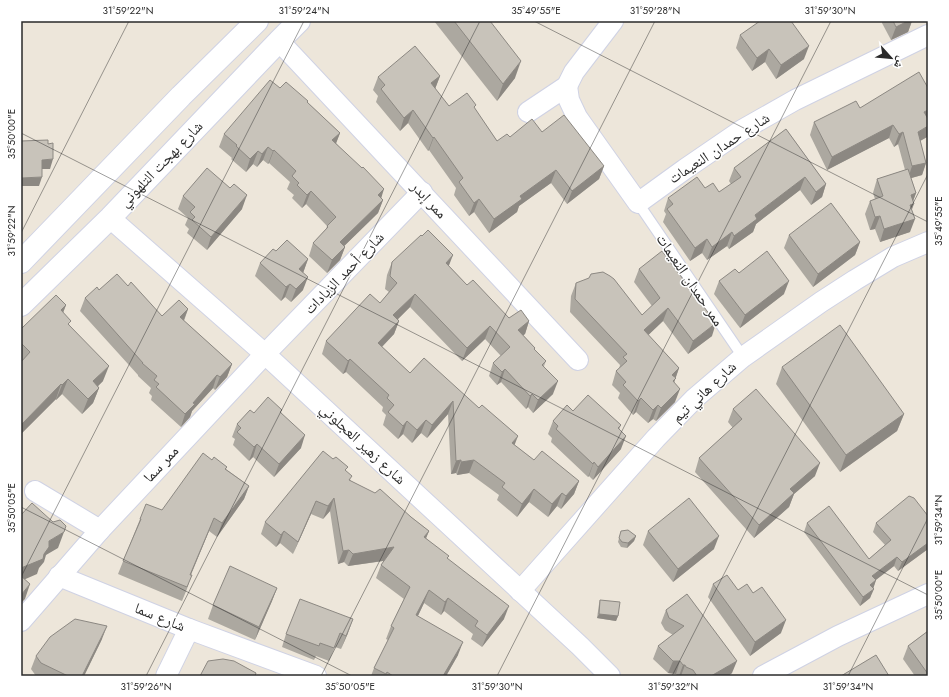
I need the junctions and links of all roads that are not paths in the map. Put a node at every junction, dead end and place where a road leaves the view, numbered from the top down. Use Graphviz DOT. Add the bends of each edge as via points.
graph roads {
  1 [pos="257,21"];
  2 [pos="300,21"];
  3 [pos="613,21"];
  4 [pos="928,35"];
  5 [pos="279,41"];
  6 [pos="567,86"];
  7 [pos="528,112"];
  8 [pos="422,192"];
  9 [pos="638,203"];
  10 [pos="110,218"];
  11 [pos="928,242"];
  12 [pos="21,262"];
  13 [pos="21,305"];
  14 [pos="265,354"];
  15 [pos="743,357"];
  16 [pos="578,360"];
  17 [pos="35,491"];
  18 [pos="100,530"];
  19 [pos="59,576"];
  20 [pos="520,590"];
  21 [pos="928,594"];
  22 [pos="21,621"];
  23 [pos="189,628"];
  24 [pos="166,676"];
  25 [pos="316,676"];
  26 [pos="610,676"];
  27 [pos="763,676"];
  1 -- 12 [label="street"];
  2 -- 5 [label="street, شارع بهجت التلهوني"];
  3 -- 6 [label="street" via="574,72"];
  4 -- 9 [label="street, شارع حمدان النعيمات" via="795,100 742,130"];
  5 -- 8 [label="street, ممر إبدر"];
  5 -- 10 [label="street, شارع بهجت التلهوني"];
  6 -- 7 [label="street"];
  6 -- 9 [label="street" via="568,100 577,117"];
  8 -- 14 [label="street, شارع أحمد الزيادات"];
  8 -- 16 [label="street, ممر إبدر"];
  9 -- 15 [label="lane, ممر حمدان النعيمات"];
  10 -- 13 [label="street, شارع بهجت التلهوني"];
  10 -- 14 [label="street, شارع زهير العجلوني"];
  11 -- 15 [label="street, شارع هاني تيم" via="887,260 821,302"];
  14 -- 18 [label="street, ممر سما"];
  14 -- 20 [label="street, شارع زهير العجلوني"];
  15 -- 20 [label="street, شارع هاني تيم" via="695,398 656,438"];
  17 -- 18 [label="street"];
  18 -- 19 [label="street, ممر سما"];
  19 -- 22 [label="street"];
  19 -- 23 [label="street, شارع سما"];
  20 -- 26 [label="street, شارع زهير العجلوني"];
  21 -- 27 [label="street" via="838,636"];
  23 -- 24 [label="street"];
  23 -- 25 [label="street, شارع سما"];
}
